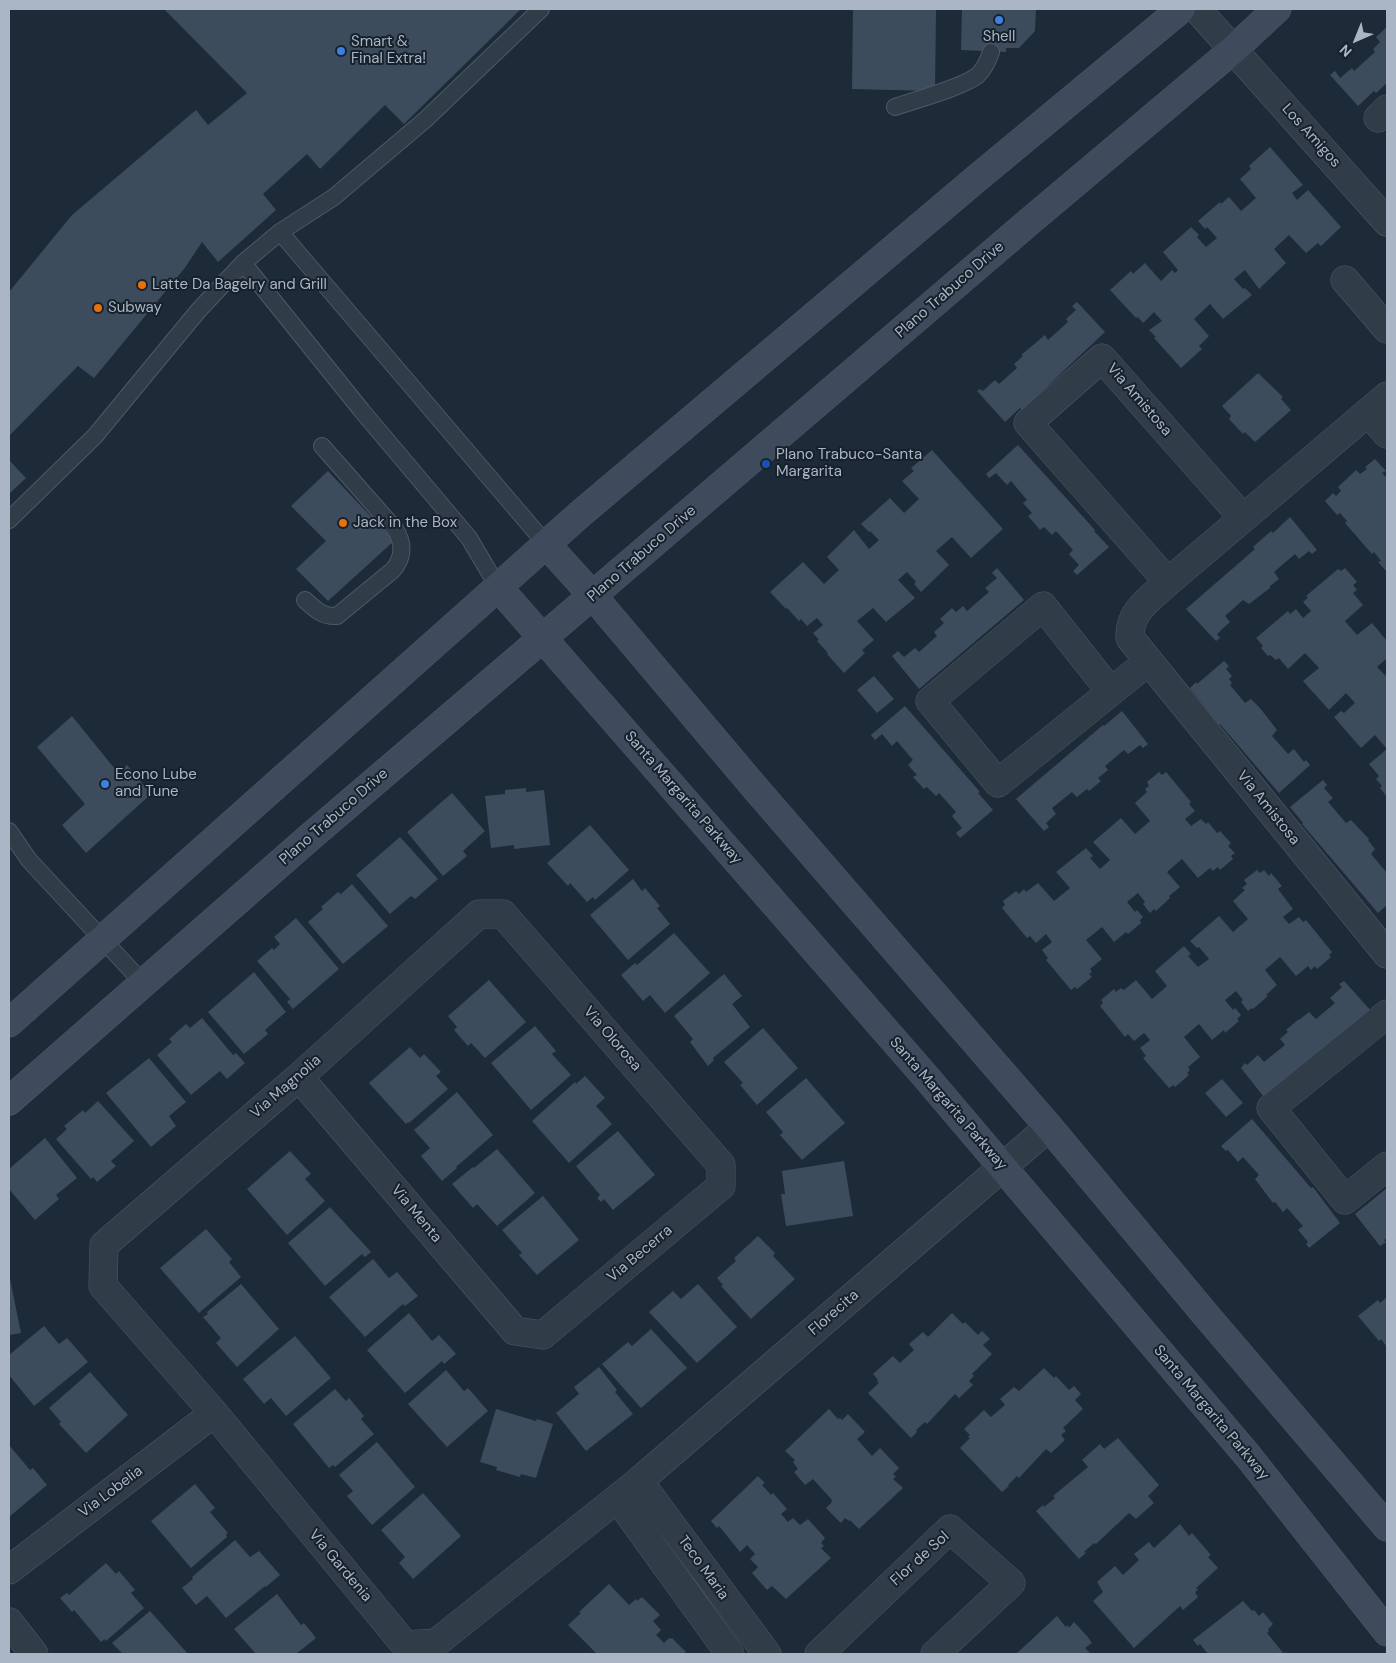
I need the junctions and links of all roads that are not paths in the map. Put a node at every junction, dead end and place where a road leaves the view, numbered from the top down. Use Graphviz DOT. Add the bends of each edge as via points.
graph roads {
  1 [pos="541,9"];
  2 [pos="1180,9"];
  3 [pos="1197,9"];
  4 [pos="1277,9"];
  5 [pos="1234,49"];
  6 [pos="991,52"];
  7 [pos="895,107"];
  8 [pos="1387,222"];
  9 [pos="280,232"];
  10 [pos="244,263"];
  11 [pos="1344,280"];
  12 [pos="1387,329"];
  13 [pos="1378,404"];
  14 [pos="1387,434"];
  15 [pos="322,446"];
  16 [pos="1243,518"];
  17 [pos="9,520"];
  18 [pos="546,544"];
  19 [pos="1168,582"];
  20 [pos="498,587"];
  21 [pos="593,596"];
  22 [pos="306,600"];
  23 [pos="543,638"];
  24 [pos="1149,661"];
  25 [pos="1111,692"];
  26 [pos="9,831"];
  27 [pos="503,914"];
  28 [pos="101,940"];
  29 [pos="1387,954"];
  30 [pos="143,984"];
  31 [pos="1387,1014"];
  32 [pos="9,1022"];
  33 [pos="299,1077"];
  34 [pos="9,1101"];
  35 [pos="1049,1127"];
  36 [pos="721,1165"];
  37 [pos="1387,1166"];
  38 [pos="1002,1167"];
  39 [pos="103,1286"];
  40 [pos="543,1335"];
  41 [pos="214,1414"];
  42 [pos="640,1482"];
  43 [pos="618,1499"];
  44 [pos="1387,1527"];
  45 [pos="9,1570"];
  46 [pos="9,1622"];
  47 [pos="1387,1632"];
  48 [pos="34,1654"];
  49 [pos="730,1654"];
  50 [pos="767,1654"];
  51 [pos="821,1654"];
  52 [pos="935,1654"];
  1 -- 9 [label="lane" via="425,120 334,197"];
  2 -- 18 [label="main road"];
  3 -- 5 [label="street, Los Amigos"];
  4 -- 5 [label="main road, Plano Trabuco Drive"];
  5 -- 8 [label="street, Los Amigos"];
  5 -- 21 [label="main road, Plano Trabuco Drive"];
  6 -- 7 [label="lane" via="988,63 977,76"];
  9 -- 10 [label="lane"];
  9 -- 18 [label="lane"];
  10 -- 17 [label="lane" via="207,300 95,436"];
  10 -- 20 [label="lane" via="469,538"];
  11 -- 12 [label="street"];
  13 -- 14 [label="street, Via Amistosa"];
  13 -- 16 [label="street, Via Amistosa"];
  15 -- 22 [label="lane" via="395,529 400,537 402,556 393,570 337,616 319,613"];
  16 -- 19 [label="street, Via Amistosa"];
  16 -- 19 [label="street, Via Amistosa" via="1102,358 1028,423"];
  18 -- 20 [label="main road"];
  18 -- 21 [label="main road"];
  19 -- 24 [label="street, Via Amistosa" via="1136,612 1130,629 1130,638"];
  20 -- 23 [label="main road, Santa Margarita Parkway"];
  20 -- 28 [label="main road"];
  21 -- 23 [label="main road, Plano Trabuco Drive"];
  21 -- 35 [label="main road"];
  23 -- 30 [label="main road, Plano Trabuco Drive"];
  23 -- 38 [label="main road, Santa Margarita Parkway"];
  24 -- 25 [label="street"];
  24 -- 29 [label="street, Via Amistosa"];
  25 -- 25 [label="street" via="998,783 930,701 1043,606"];
  26 -- 28 [label="lane" via="29,860"];
  27 -- 33 [label="street, Via Magnolia" via="479,914"];
  27 -- 36 [label="street, Via Olorosa"];
  28 -- 30 [label="lane"];
  28 -- 32 [label="main road"];
  30 -- 34 [label="main road, Plano Trabuco Drive"];
  31 -- 37 [label="street" via="1271,1108 1346,1200"];
  33 -- 39 [label="street, Via Magnolia" via="104,1245"];
  33 -- 40 [label="street, Via Menta" via="515,1330"];
  35 -- 38 [label="street, Florecita"];
  35 -- 44 [label="main road"];
  36 -- 40 [label="street, Via Becerra" via="721,1186"];
  38 -- 42 [label="street, Florecita"];
  38 -- 47 [label="main road, Santa Margarita Parkway" via="1248,1456"];
  39 -- 41 [label="street, Via Gardenia"];
  41 -- 43 [label="street, Via Gardenia" via="405,1644 436,1644"];
  41 -- 45 [label="street, Via Lobelia"];
  42 -- 43 [label="street, Florecita"];
  42 -- 50 [label="street, Teco Maria"];
  43 -- 49 [label="street, Teco Maria"];
  46 -- 48 [label="street"];
  51 -- 52 [label="street, Flor de Sol" via="950,1529 1011,1583"];
}
